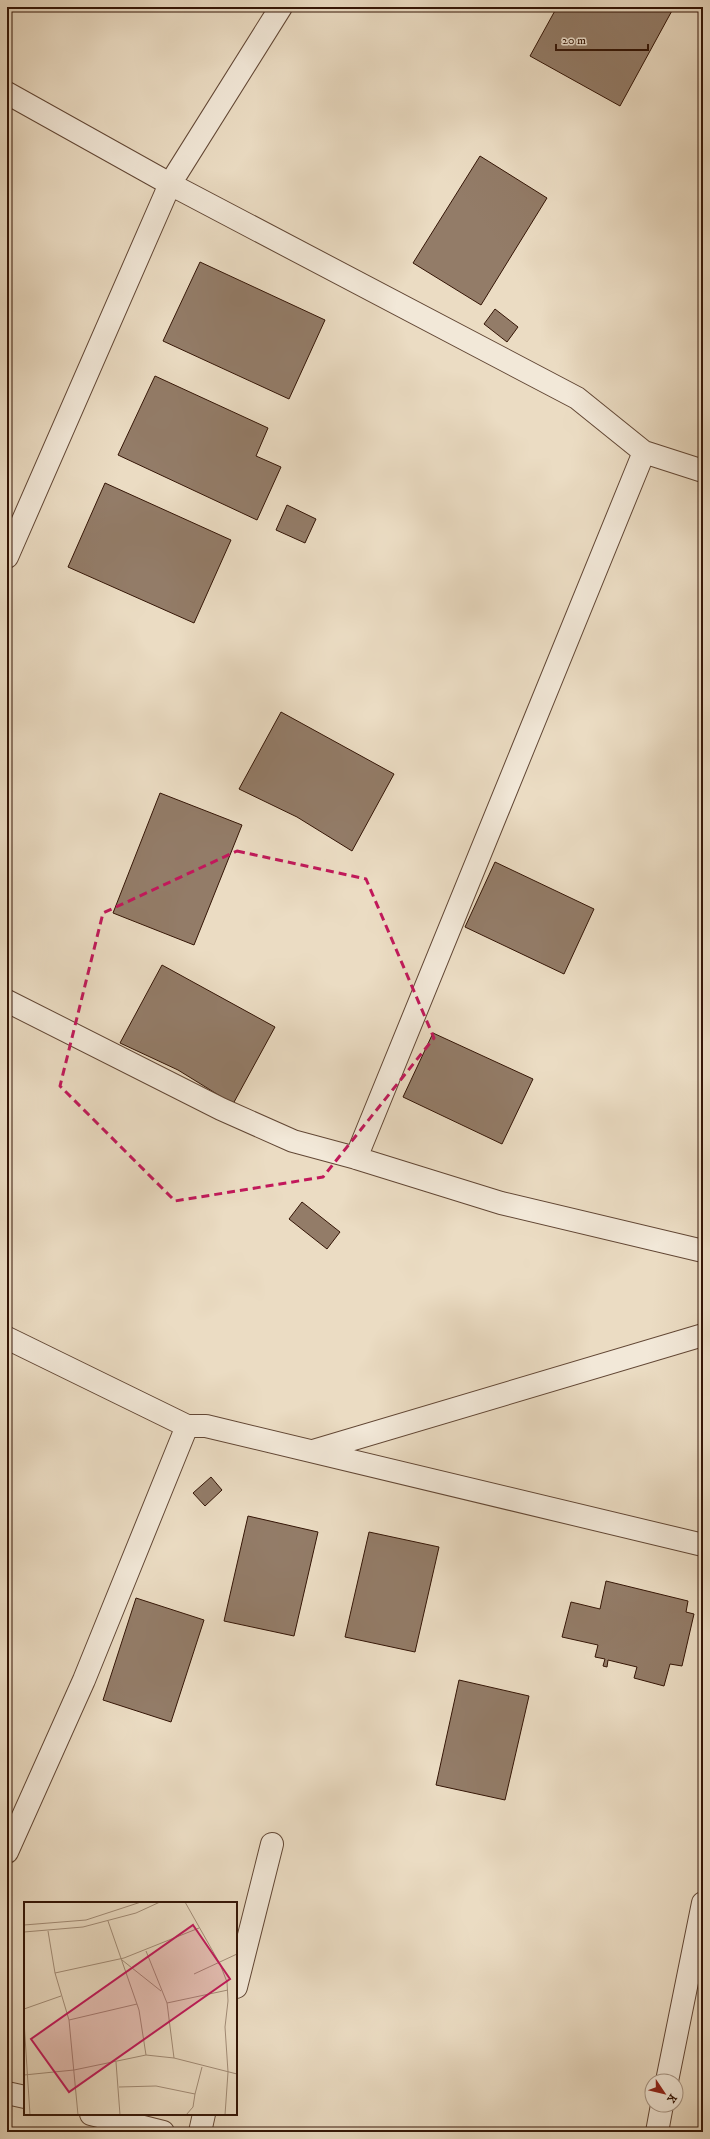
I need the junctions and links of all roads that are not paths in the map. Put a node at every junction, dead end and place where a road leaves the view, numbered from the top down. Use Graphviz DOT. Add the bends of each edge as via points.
graph roads {
  1 [pos="281,7"];
  2 [pos="7,93"];
  3 [pos="170,184"];
  4 [pos="644,452"];
  5 [pos="703,471"];
  6 [pos="7,556"];
  7 [pos="7,1001"];
  8 [pos="356,1158"];
  9 [pos="703,1251"];
  10 [pos="703,1335"];
  11 [pos="7,1338"];
  12 [pos="187,1426"];
  13 [pos="312,1452"];
  14 [pos="703,1545"];
  15 [pos="272,1844"];
  16 [pos="7,1852"];
  17 [pos="703,1903"];
  18 [pos="237,1983"];
  19 [pos="669,2073"];
  20 [pos="7,2093"];
  21 [pos="24,2097"];
  22 [pos="661,2113"];
  23 [pos="95,2115"];
  24 [pos="204,2115"];
  25 [pos="163,2132"];
  26 [pos="200,2132"];
  27 [pos="657,2132"];
  1 -- 3 [label="street"];
  2 -- 3 [label="street"];
  3 -- 4 [label="street" via="577,398"];
  3 -- 6 [label="street"];
  4 -- 5 [label="street"];
  4 -- 8 [label="street"];
  7 -- 8 [label="street" via="221,1109 293,1140"];
  8 -- 9 [label="street" via="501,1203"];
  10 -- 13 [label="street"];
  11 -- 12 [label="street"];
  12 -- 13 [label="street" via="206,1426"];
  12 -- 16 [label="street" via="84,1680"];
  13 -- 14 [label="street"];
  15 -- 18 [label="street"];
  17 -- 19 [label="street"];
  20 -- 21 [label="street"];
  22 -- 27 [label="street"];
  23 -- 25 [label="street"];
  24 -- 26 [label="street"];
}
